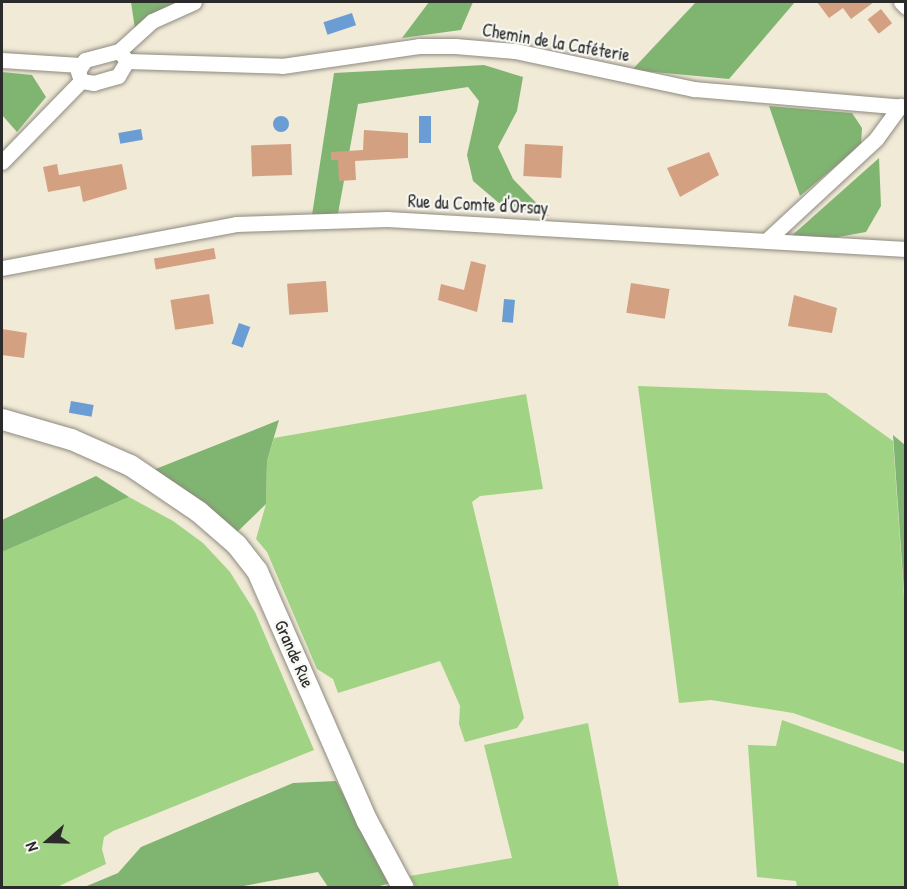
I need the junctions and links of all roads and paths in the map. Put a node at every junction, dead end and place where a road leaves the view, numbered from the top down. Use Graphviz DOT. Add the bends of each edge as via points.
graph roads {
  1 [pos="194,2"];
  2 [pos="901,2"];
  3 [pos="906,7"];
  4 [pos="123,56"];
  5 [pos="2,60"];
  6 [pos="80,65"];
  7 [pos="81,81"];
  8 [pos="903,107"];
  9 [pos="2,162"];
  10 [pos="767,240"];
  11 [pos="906,249"];
  12 [pos="2,268"];
  13 [pos="2,419"];
  14 [pos="403,888"];
  1 -- 4 [label="street" via="152,21"];
  2 -- 3 [label="street"];
  4 -- 6 [label="street" via="93,56"];
  4 -- 7 [label="street" via="118,76 94,83"];
  4 -- 8 [label="street, Chemin de la Caféterie" via="282,66 400,48 456,46 514,51 694,89"];
  5 -- 6 [label="street"];
  6 -- 7 [label="street"];
  7 -- 9 [label="street"];
  8 -- 10 [label="street" via="876,139"];
  10 -- 11 [label="street, Rue du Comte d'Orsay"];
  10 -- 12 [label="street, Rue du Comte d'Orsay" via="387,219 270,222 236,224"];
  13 -- 14 [label="street, Grande Rue" via="71,439 130,465 198,511 236,544 257,571 367,821"];
}
